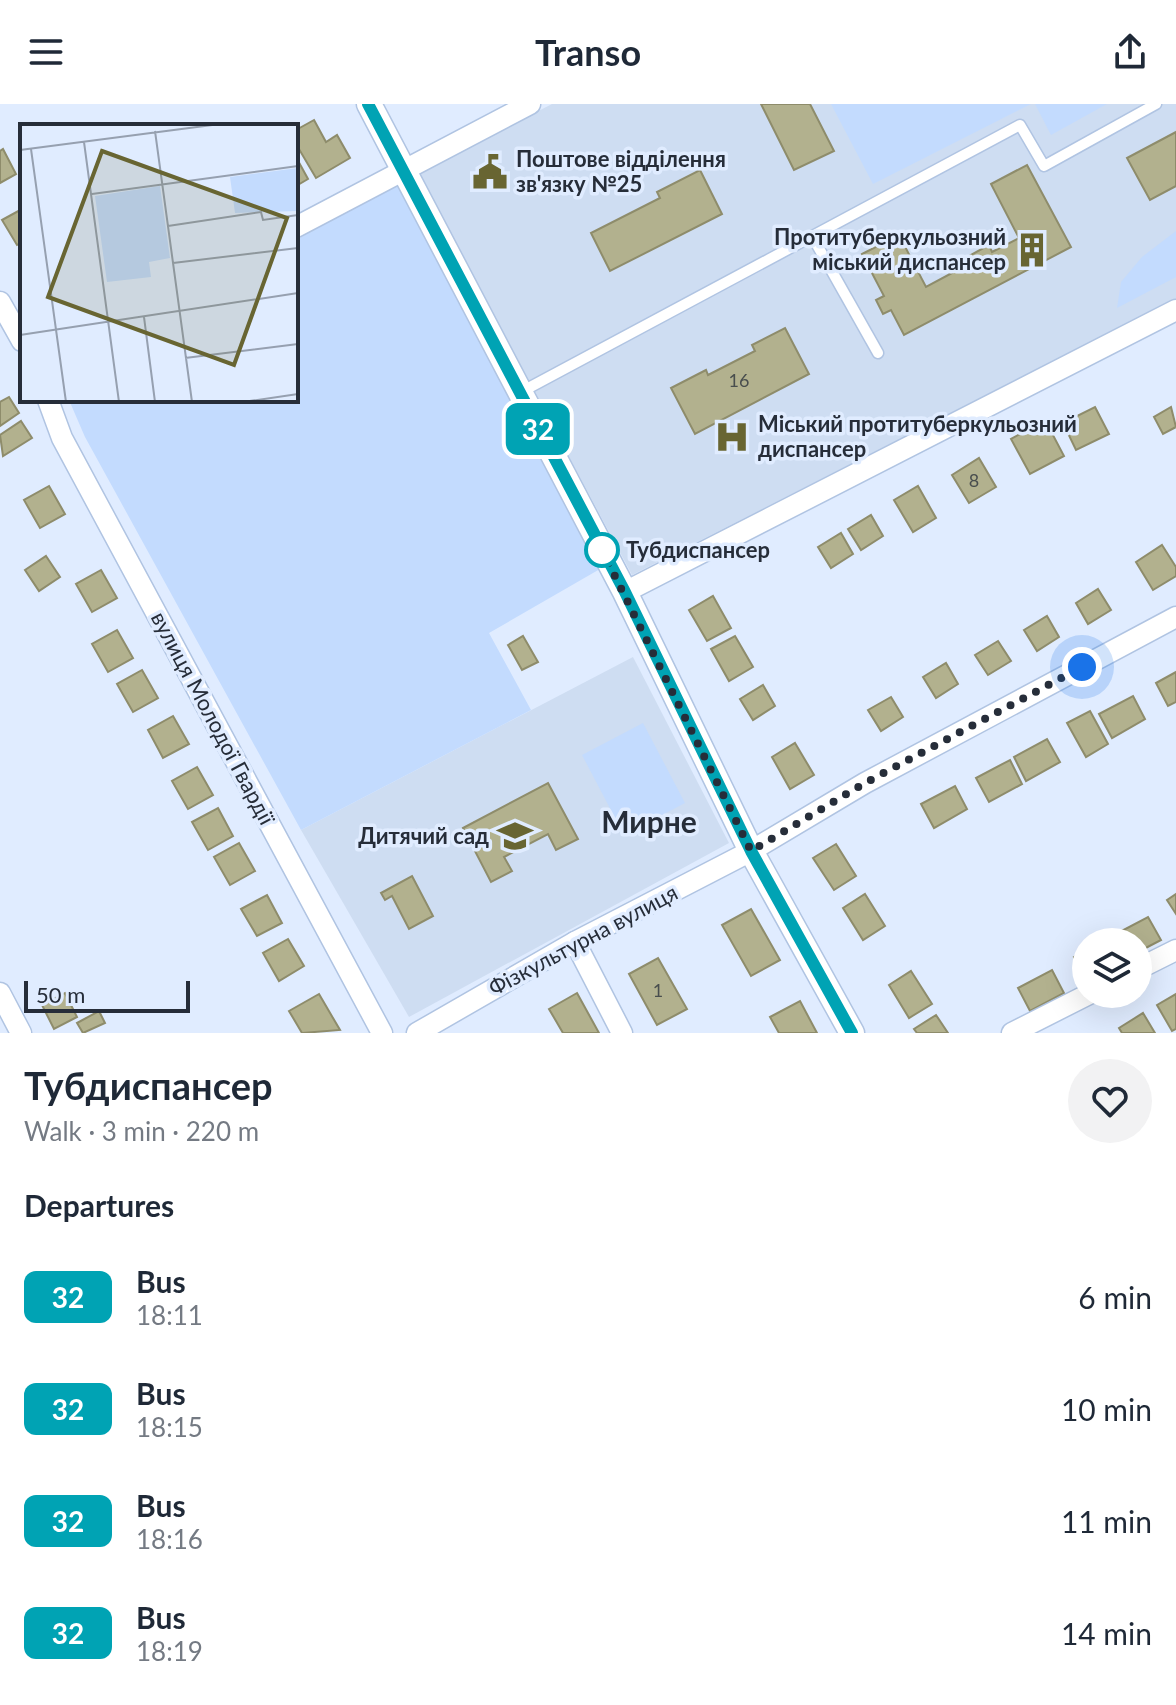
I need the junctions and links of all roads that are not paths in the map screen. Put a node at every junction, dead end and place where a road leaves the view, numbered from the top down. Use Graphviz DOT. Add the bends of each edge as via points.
graph roads {
  1 [pos="369,104"];
  2 [pos="530,104"];
  3 [pos="1156,104"];
  4 [pos="402,171"];
  5 [pos="298,226"];
  6 [pos="812,236"];
  7 [pos="0,302"];
  8 [pos="1176,310"];
  9 [pos="20,337"];
  10 [pos="878,353"];
  11 [pos="519,393"];
  12 [pos="49,402"];
  13 [pos="625,592"];
  14 [pos="1176,617"];
  15 [pos="751,851"];
  16 [pos="575,942"];
  17 [pos="1176,950"];
  18 [pos="1152,962"];
  19 [pos="0,993"];
  20 [pos="1072,1003"];
  21 [pos="21,1033"];
  22 [pos="382,1033"];
  23 [pos="417,1033"];
  24 [pos="622,1033"];
  25 [pos="852,1033"];
  26 [pos="1012,1033"];
  1 -- 4 [label="street"];
  2 -- 4 [label="street"];
  3 -- 6 [label="lane" via="1044,166 1020,125"];
  4 -- 5 [label="street"];
  4 -- 11 [label="street"];
  6 -- 10 [label="lane"];
  6 -- 11 [label="lane"];
  7 -- 9 [label="street"];
  8 -- 13 [label="street"];
  11 -- 13 [label="street"];
  12 -- 22 [label="street, вулиця Молодої Гвардії" via="62,438"];
  13 -- 15 [label="street"];
  14 -- 15 [label="street, Фізкультурна вулиця" via="865,783"];
  15 -- 16 [label="street, Фізкультурна вулиця"];
  15 -- 25 [label="street"];
  16 -- 23 [label="street, Фізкультурна вулиця"];
  16 -- 24 [label="street"];
  17 -- 18 [label="street"];
  19 -- 21 [label="street"];
  20 -- 26 [label="street"];
}
